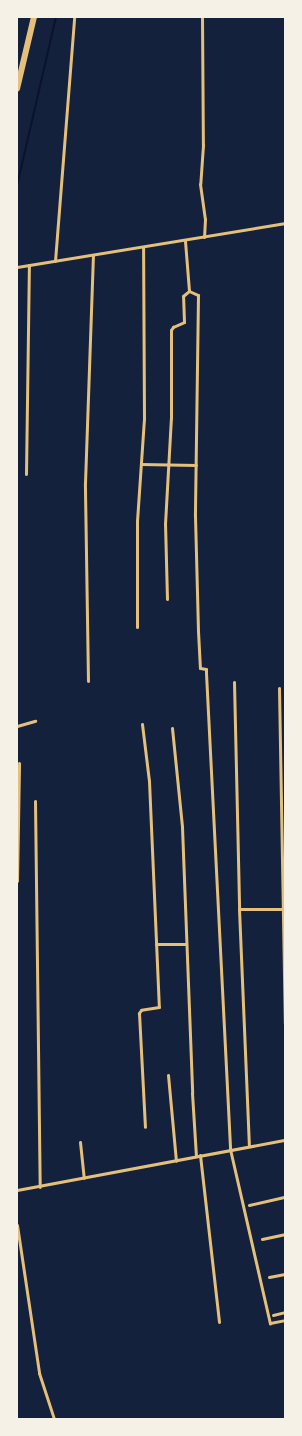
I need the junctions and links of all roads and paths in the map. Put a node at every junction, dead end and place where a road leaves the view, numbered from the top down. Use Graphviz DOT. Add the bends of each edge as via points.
graph roads {
  1 [pos="34,17"];
  2 [pos="74,17"];
  3 [pos="202,17"];
  4 [pos="17,89"];
  5 [pos="285,223"];
  6 [pos="204,237"];
  7 [pos="185,241"];
  8 [pos="143,247"];
  9 [pos="93,255"];
  10 [pos="55,260"];
  11 [pos="29,265"];
  12 [pos="17,267"];
  13 [pos="189,291"];
  14 [pos="141,464"];
  15 [pos="169,464"];
  16 [pos="196,465"];
  17 [pos="26,474"];
  18 [pos="167,599"];
  19 [pos="137,626"];
  20 [pos="88,681"];
  21 [pos="234,682"];
  22 [pos="279,688"];
  23 [pos="35,721"];
  24 [pos="142,724"];
  25 [pos="17,726"];
  26 [pos="172,728"];
  27 [pos="19,763"];
  28 [pos="35,801"];
  29 [pos="17,881"];
  30 [pos="283,909"];
  31 [pos="239,910"];
  32 [pos="156,944"];
  33 [pos="186,944"];
  34 [pos="285,1023"];
  35 [pos="168,1075"];
  36 [pos="145,1127"];
  37 [pos="285,1140"];
  38 [pos="80,1142"];
  39 [pos="249,1146"];
  40 [pos="230,1149"];
  41 [pos="198,1156"];
  42 [pos="176,1161"];
  43 [pos="84,1178"];
  44 [pos="40,1187"];
  45 [pos="17,1190"];
  46 [pos="285,1197"];
  47 [pos="249,1205"];
  48 [pos="17,1225"];
  49 [pos="285,1234"];
  50 [pos="262,1239"];
  51 [pos="285,1274"];
  52 [pos="269,1277"];
  53 [pos="285,1312"];
  54 [pos="273,1315"];
  55 [pos="285,1320"];
  56 [pos="219,1322"];
  57 [pos="54,1419"];
  1 -- 4 [label="highway"];
  2 -- 10 [label="street"];
  3 -- 6 [label="street" via="203,145 200,184 205,219"];
  5 -- 6 [label="street"];
  6 -- 7 [label="street"];
  7 -- 8 [label="street"];
  7 -- 13 [label="street"];
  8 -- 9 [label="street"];
  8 -- 14 [label="street" via="144,419"];
  9 -- 10 [label="street"];
  9 -- 20 [label="street" via="85,491"];
  10 -- 11 [label="street"];
  11 -- 12 [label="street"];
  11 -- 17 [label="street"];
  13 -- 15 [label="street" via="183,296 183,324 171,330"];
  13 -- 16 [label="street" via="198,295"];
  14 -- 15 [label="street"];
  14 -- 19 [label="street" via="137,521"];
  15 -- 16 [label="street"];
  15 -- 18 [label="street" via="165,524"];
  16 -- 40 [label="street" via="199,661 200,668 206,669"];
  21 -- 31 [label="street"];
  22 -- 30 [label="street"];
  23 -- 25 [label="street"];
  24 -- 32 [label="street" via="149,781"];
  26 -- 33 [label="street" via="182,827"];
  27 -- 29 [label="street"];
  28 -- 44 [label="street"];
  30 -- 31 [label="street"];
  30 -- 34 [label="street"];
  31 -- 39 [label="street"];
  32 -- 33 [label="street"];
  32 -- 36 [label="street" via="159,1007 141,1010 139,1013"];
  33 -- 41 [label="street"];
  35 -- 42 [label="street"];
  37 -- 39 [label="street"];
  38 -- 43 [label="street"];
  39 -- 40 [label="street"];
  40 -- 41 [label="street"];
  40 -- 55 [label="street" via="270,1323"];
  41 -- 42 [label="street"];
  41 -- 56 [label="street"];
  42 -- 43 [label="street"];
  43 -- 44 [label="street"];
  44 -- 45 [label="street"];
  46 -- 47 [label="street"];
  48 -- 57 [label="street" via="39,1373"];
  49 -- 50 [label="street"];
  51 -- 52 [label="street"];
  53 -- 54 [label="street"];
}
